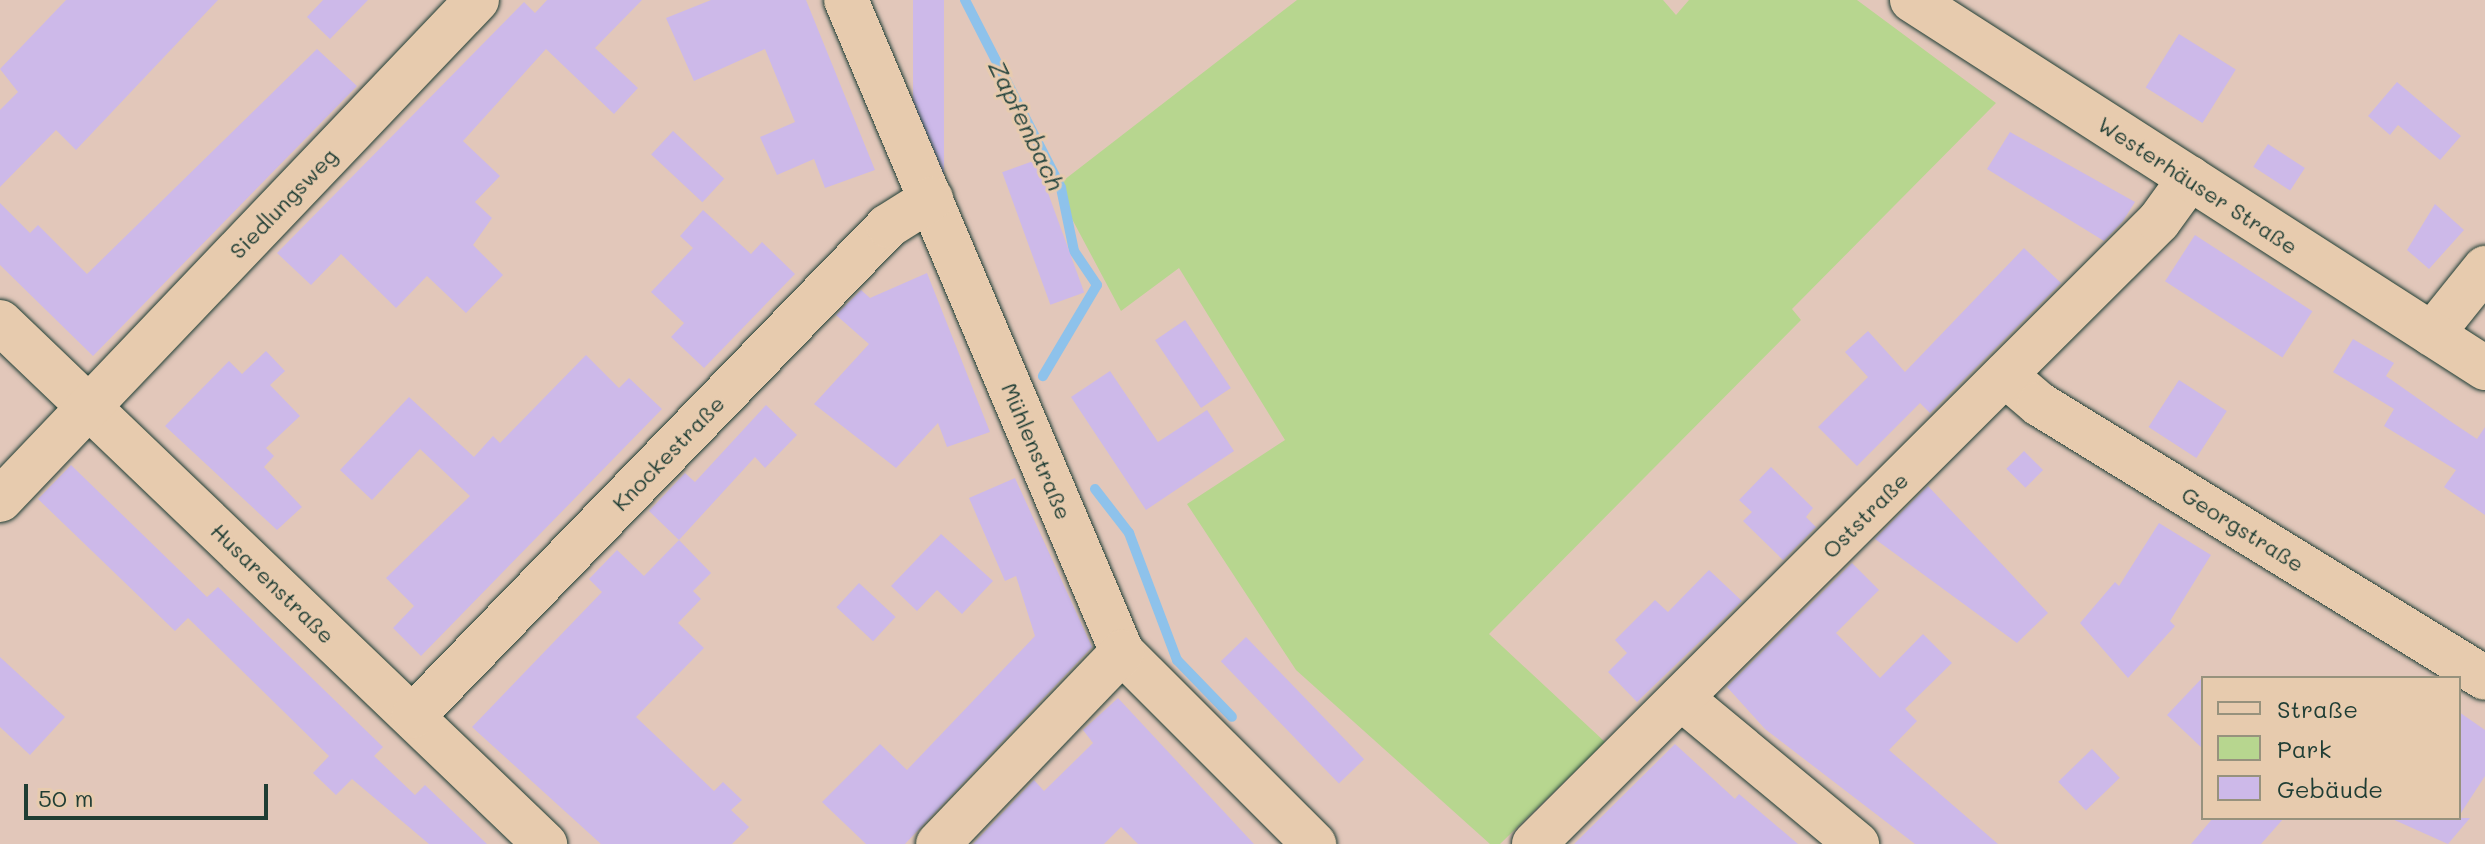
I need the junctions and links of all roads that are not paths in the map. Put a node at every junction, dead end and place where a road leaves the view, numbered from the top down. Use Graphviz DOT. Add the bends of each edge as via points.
graph roads {
  1 [pos="477,0"];
  2 [pos="846,0"];
  3 [pos="1920,2"];
  4 [pos="2190,178"];
  5 [pos="931,199"];
  6 [pos="2485,268"];
  7 [pos="0,322"];
  8 [pos="2432,334"];
  9 [pos="2485,368"];
  10 [pos="2005,375"];
  11 [pos="88,406"];
  12 [pos="0,500"];
  13 [pos="1122,652"];
  14 [pos="2485,678"];
  15 [pos="1681,698"];
  16 [pos="413,716"];
  17 [pos="545,844"];
  18 [pos="938,844"];
  19 [pos="1314,844"];
  20 [pos="1534,844"];
  21 [pos="1857,844"];
  1 -- 11 [label="street, Siedlungsweg"];
  2 -- 5 [label="street, Mühlenstraße"];
  3 -- 4 [label="street, Westerhäuser Straße"];
  4 -- 8 [label="street, Westerhäuser Straße"];
  4 -- 10 [label="street, Oststraße" via="2159,221"];
  5 -- 13 [label="street, Mühlenstraße"];
  5 -- 16 [label="street, Knockestraße" via="899,215"];
  6 -- 8 [label="street"];
  7 -- 11 [label="street, Husarenstraße"];
  8 -- 9 [label="street, Westerhäuser Straße"];
  10 -- 14 [label="street, Georgstraße" via="2039,404"];
  10 -- 15 [label="street, Oststraße"];
  11 -- 12 [label="street, Siedlungsweg"];
  11 -- 16 [label="street, Husarenstraße"];
  13 -- 18 [label="street"];
  13 -- 19 [label="street, Mühlenstraße"];
  15 -- 20 [label="street, Oststraße"];
  15 -- 21 [label="street"];
  16 -- 17 [label="street, Husarenstraße"];
}
